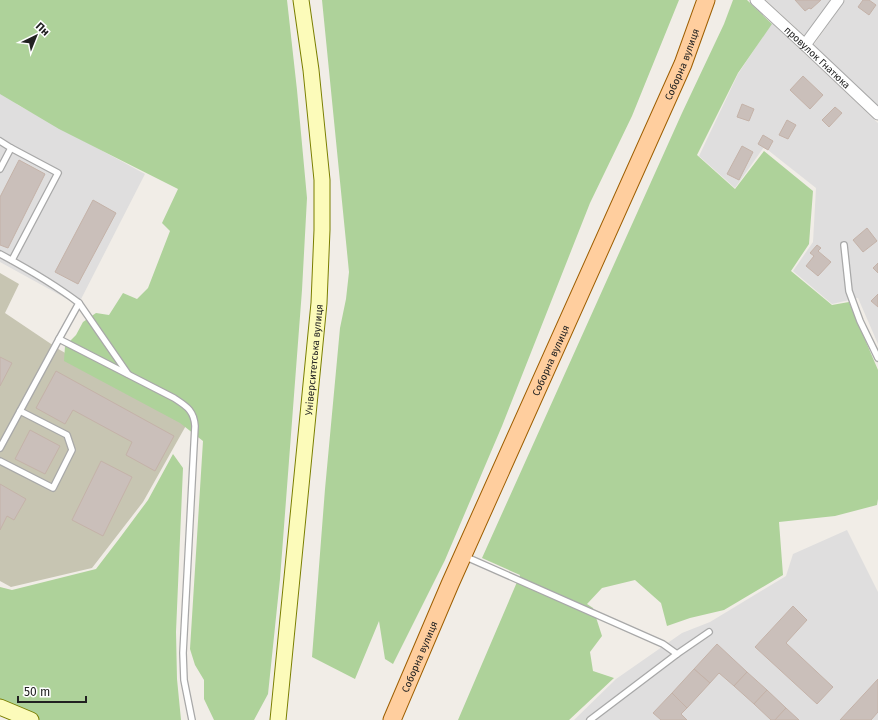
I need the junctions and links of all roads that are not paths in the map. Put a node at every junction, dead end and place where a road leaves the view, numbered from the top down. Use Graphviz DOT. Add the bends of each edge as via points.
graph roads {
  1 [pos="301,0"];
  2 [pos="706,0"];
  3 [pos="756,0"];
  4 [pos="838,0"];
  5 [pos="805,45"];
  6 [pos="878,114"];
  7 [pos="0,142"];
  8 [pos="11,148"];
  9 [pos="0,169"];
  10 [pos="844,244"];
  11 [pos="0,254"];
  12 [pos="12,260"];
  13 [pos="79,304"];
  14 [pos="59,339"];
  15 [pos="878,358"];
  16 [pos="129,375"];
  17 [pos="20,410"];
  18 [pos="0,448"];
  19 [pos="0,461"];
  20 [pos="463,556"];
  21 [pos="709,632"];
  22 [pos="676,654"];
  23 [pos="0,707"];
  24 [pos="31,720"];
  25 [pos="192,720"];
  26 [pos="278,720"];
  27 [pos="392,720"];
  28 [pos="590,720"];
  1 -- 26 [label="main road, Університетська вулиця" via="312,70 322,180 320,303"];
  2 -- 20 [label="main road, Соборна вулиця" via="683,64"];
  3 -- 5 [label="street, провулок Гнатюка"];
  4 -- 5 [label="street"];
  5 -- 6 [label="street, провулок Гнатюка"];
  7 -- 8 [label="lane"];
  8 -- 9 [label="lane"];
  8 -- 12 [label="lane" via="58,173"];
  10 -- 15 [label="lane" via="849,291"];
  11 -- 12 [label="lane"];
  12 -- 13 [label="lane" via="49,281"];
  13 -- 14 [label="lane"];
  13 -- 16 [label="lane"];
  14 -- 16 [label="lane"];
  14 -- 17 [label="lane"];
  16 -- 25 [label="lane" via="187,406 194,421 183,653 184,680"];
  17 -- 18 [label="lane"];
  17 -- 19 [label="lane" via="67,435 72,450 53,488"];
  20 -- 22 [label="lane" via="663,644"];
  20 -- 27 [label="main road, Соборна вулиця"];
  21 -- 22 [label="lane"];
  22 -- 28 [label="lane"];
  23 -- 24 [label="main road"];
}
